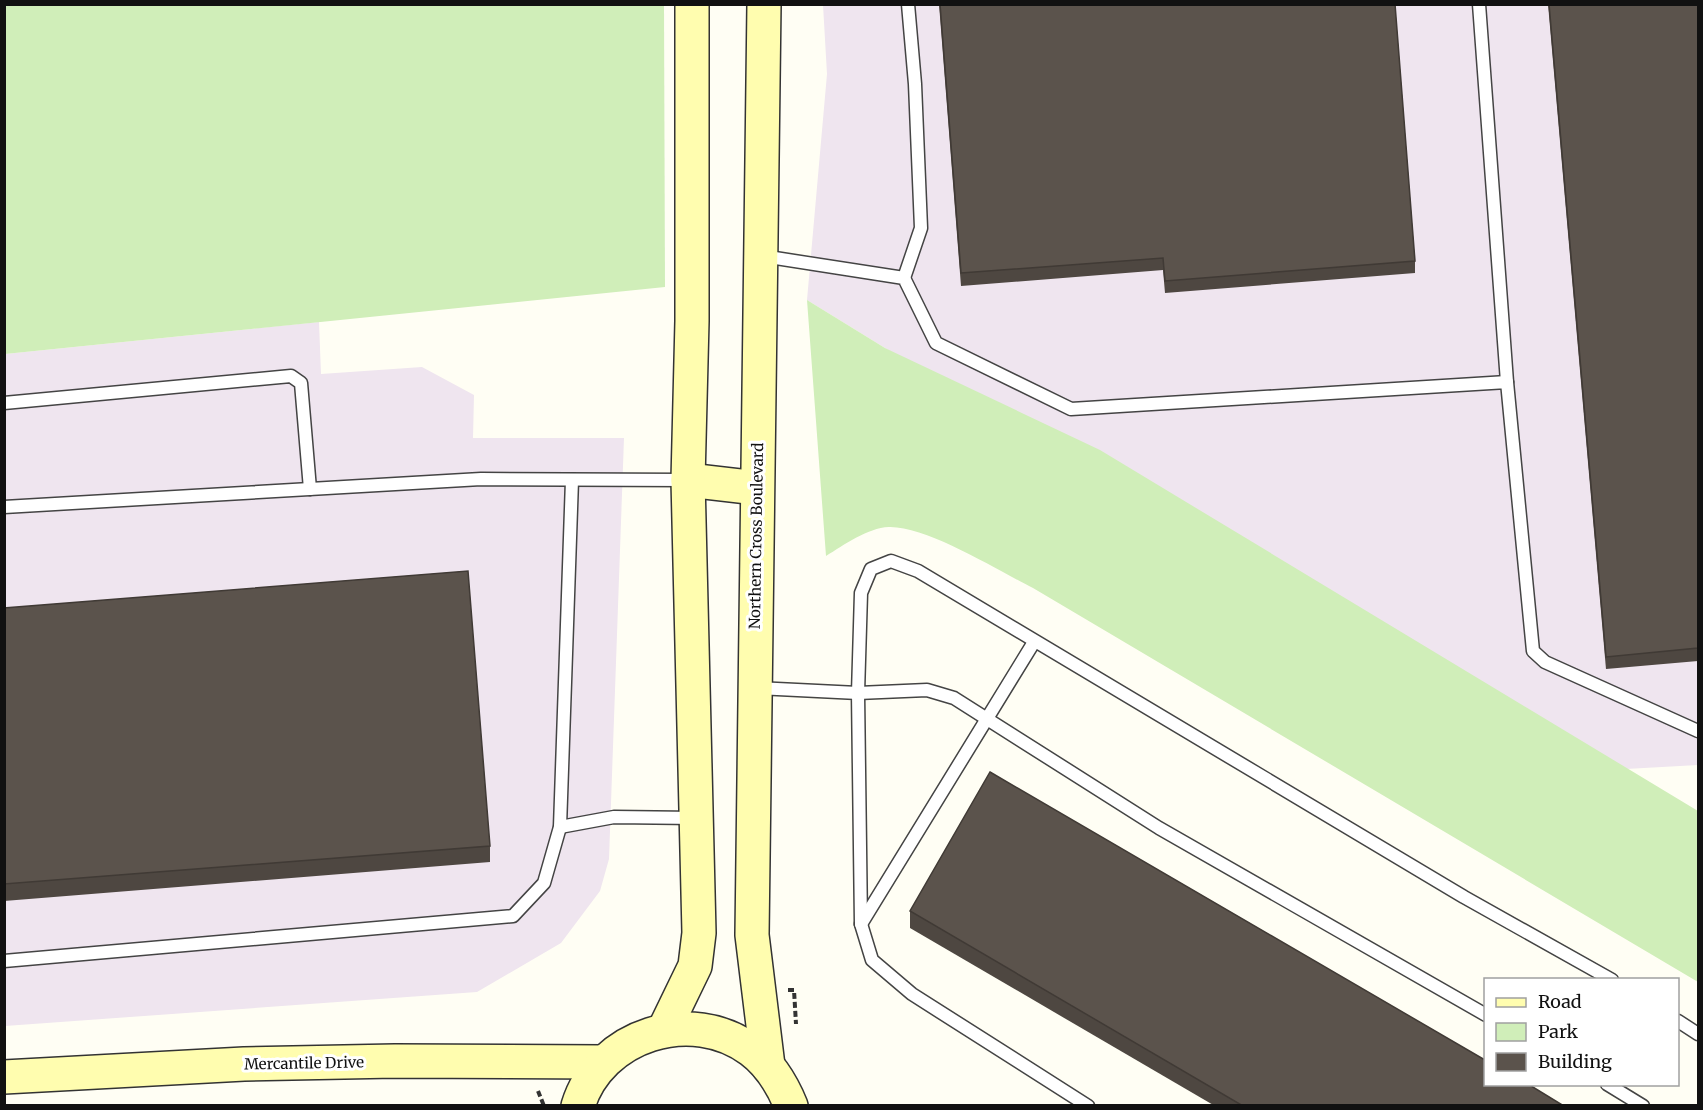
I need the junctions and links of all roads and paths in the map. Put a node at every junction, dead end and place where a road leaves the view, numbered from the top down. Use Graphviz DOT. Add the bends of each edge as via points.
graph roads {
  1 [pos="692,4"];
  2 [pos="764,4"];
  3 [pos="908,4"];
  4 [pos="1479,4"];
  5 [pos="760,256"];
  6 [pos="904,278"];
  7 [pos="1507,382"];
  8 [pos="4,403"];
  9 [pos="572,480"];
  10 [pos="688,480"];
  11 [pos="757,488"];
  12 [pos="310,489"];
  13 [pos="4,507"];
  14 [pos="1034,642"];
  15 [pos="754,688"];
  16 [pos="858,693"];
  17 [pos="988,719"];
  18 [pos="1698,731"];
  19 [pos="696,818"];
  20 [pos="560,826"];
  21 [pos="861,924"];
  22 [pos="4,961"];
  23 [pos="1608,978"];
  24 [pos="794,990"];
  25 [pos="1484,1014"];
  26 [pos="1679,1022"];
  27 [pos="664,1030"];
  28 [pos="796,1031"];
  29 [pos="1698,1034"];
  30 [pos="604,1062"];
  31 [pos="768,1066"];
  32 [pos="4,1077"];
  33 [pos="1610,1086"];
  34 [pos="537,1087"];
  35 [pos="1085,1105"];
  36 [pos="544,1106"];
  37 [pos="578,1106"];
  38 [pos="791,1106"];
  39 [pos="1643,1106"];
  1 -- 10 [label="street"];
  2 -- 5 [label="street, Northern Cross Boulevard"];
  3 -- 6 [label="lane" via="921,228"];
  4 -- 7 [label="lane"];
  5 -- 6 [label="lane"];
  5 -- 11 [label="street, Northern Cross Boulevard"];
  6 -- 7 [label="lane" via="936,343 1071,410"];
  7 -- 18 [label="lane" via="1533,651 1545,662"];
  8 -- 12 [label="lane" via="291,376 301,384"];
  9 -- 10 [label="lane"];
  9 -- 12 [label="lane" via="481,479"];
  9 -- 20 [label="lane"];
  10 -- 11 [label="street"];
  10 -- 19 [label="street"];
  11 -- 15 [label="street, Northern Cross Boulevard"];
  12 -- 13 [label="lane"];
  14 -- 16 [label="lane" via="918,571 891,561 871,569 861,592"];
  14 -- 17 [label="lane"];
  14 -- 23 [label="lane" via="1464,897"];
  15 -- 16 [label="lane"];
  15 -- 31 [label="street, Northern Cross Boulevard" via="752,935"];
  16 -- 17 [label="lane" via="927,690 954,698"];
  16 -- 21 [label="lane"];
  17 -- 21 [label="lane"];
  17 -- 25 [label="lane" via="1159,828"];
  19 -- 20 [label="lane" via="614,817"];
  19 -- 27 [label="street" via="699,933 695,966"];
  20 -- 22 [label="lane" via="544,883 513,916"];
  21 -- 35 [label="lane" via="873,960 912,994"];
  24 -- 28 [label="path"];
  26 -- 29 [label="lane"];
  27 -- 30 [label="street" via="642,1036"];
  27 -- 31 [label="street" via="687,1028 731,1038"];
  30 -- 32 [label="street, Mercantile Drive" via="244,1064"];
  30 -- 37 [label="street" via="590,1079"];
  31 -- 38 [label="street" via="782,1084"];
  33 -- 39 [label="lane"];
  34 -- 36 [label="path"];
}
